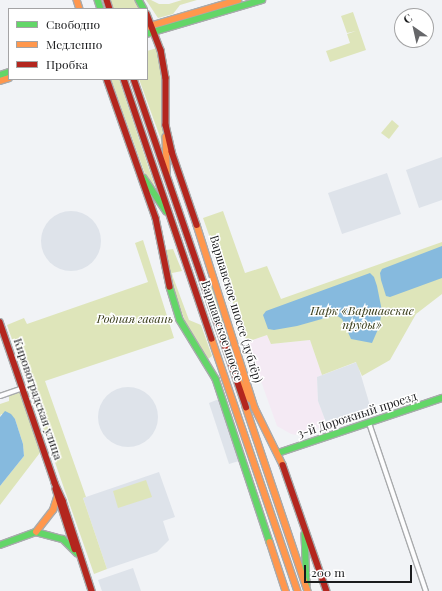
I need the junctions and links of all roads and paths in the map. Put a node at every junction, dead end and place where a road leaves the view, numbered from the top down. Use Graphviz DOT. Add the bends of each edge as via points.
graph roads {
  1 [pos="258,0"];
  2 [pos="239,1"];
  3 [pos="226,2"];
  4 [pos="150,26"];
  5 [pos="155,31"];
  6 [pos="148,34"];
  7 [pos="107,80"];
  8 [pos="124,80"];
  9 [pos="134,80"];
  10 [pos="166,125"];
  11 [pos="138,167"];
  12 [pos="167,175"];
  13 [pos="176,230"];
  14 [pos="0,322"];
  15 [pos="233,371"];
  16 [pos="23,388"];
  17 [pos="0,396"];
  18 [pos="442,398"];
  19 [pos="255,408"];
  20 [pos="369,423"];
  21 [pos="278,453"];
  22 [pos="55,483"];
  23 [pos="57,498"];
  24 [pos="53,510"];
  25 [pos="62,510"];
  26 [pos="68,514"];
  27 [pos="46,521"];
  28 [pos="305,525"];
  29 [pos="36,532"];
  30 [pos="49,534"];
  31 [pos="72,534"];
  32 [pos="63,539"];
  33 [pos="0,545"];
  34 [pos="77,553"];
  35 [pos="81,560"];
  36 [pos="307,590"];
  37 [pos="92,591"];
  38 [pos="286,591"];
  39 [pos="298,591"];
  40 [pos="327,591"];
  41 [pos="426,591"];
  1 -- 2 [label="main road"];
  2 -- 3 [label="main road"];
  2 -- 5 [label="main road"];
  3 -- 4 [label="main road"];
  4 -- 5 [label="main road, Варшавское шоссе (дублёр)"];
  5 -- 6 [label="main road"];
  5 -- 10 [label="main road, Варшавское шоссе (дублёр)" via="164,66"];
  7 -- 11 [label="main road"];
  8 -- 13 [label="main road, Варшавское шоссе"];
  9 -- 12 [label="main road, Варшавское шоссе"];
  10 -- 12 [label="main road"];
  10 -- 19 [label="main road, Варшавское шоссе (дублёр)" via="172,152 212,267"];
  11 -- 13 [label="main road" via="163,204"];
  11 -- 38 [label="main road" via="156,218 168,279 180,320 216,379"];
  12 -- 15 [label="main road, Варшавское шоссе"];
  13 -- 39 [label="main road, Варшавское шоссе"];
  14 -- 16 [label="main road, Кировоградская улица"];
  15 -- 19 [label="main road"];
  15 -- 36 [label="main road, Варшавское шоссе"];
  16 -- 17 [label="street"];
  16 -- 22 [label="main road, Кировоградская улица"];
  18 -- 20 [label="main road, 3-й Дорожный проезд"];
  19 -- 21 [label="main road, Варшавское шоссе (дублёр)"];
  20 -- 21 [label="main road, 3-й Дорожный проезд"];
  20 -- 41 [label="street"];
  21 -- 28 [label="main road, Варшавское шоссе (дублёр)"];
  22 -- 23 [label="main road, Кировоградская улица"];
  22 -- 26 [label="main road, Кировоградская улица"];
  23 -- 24 [label="main road"];
  23 -- 25 [label="main road, Кировоградская улица"];
  24 -- 25 [label="main road"];
  24 -- 27 [label="main road"];
  25 -- 26 [label="main road"];
  25 -- 31 [label="main road, Кировоградская улица"];
  26 -- 31 [label="main road, Кировоградская улица"];
  27 -- 29 [label="main road"];
  27 -- 30 [label="main road" via="44,526"];
  28 -- 36 [label="main road"];
  28 -- 40 [label="main road, Варшавское шоссе (дублёр)"];
  29 -- 30 [label="main road"];
  29 -- 33 [label="main road"];
  30 -- 32 [label="main road"];
  31 -- 32 [label="main road"];
  31 -- 34 [label="main road, Кировоградская улица"];
  31 -- 35 [label="main road, Кировоградская улица"];
  32 -- 34 [label="main road"];
  34 -- 35 [label="main road, Кировоградская улица"];
  35 -- 37 [label="main road, Кировоградская улица"];
}
